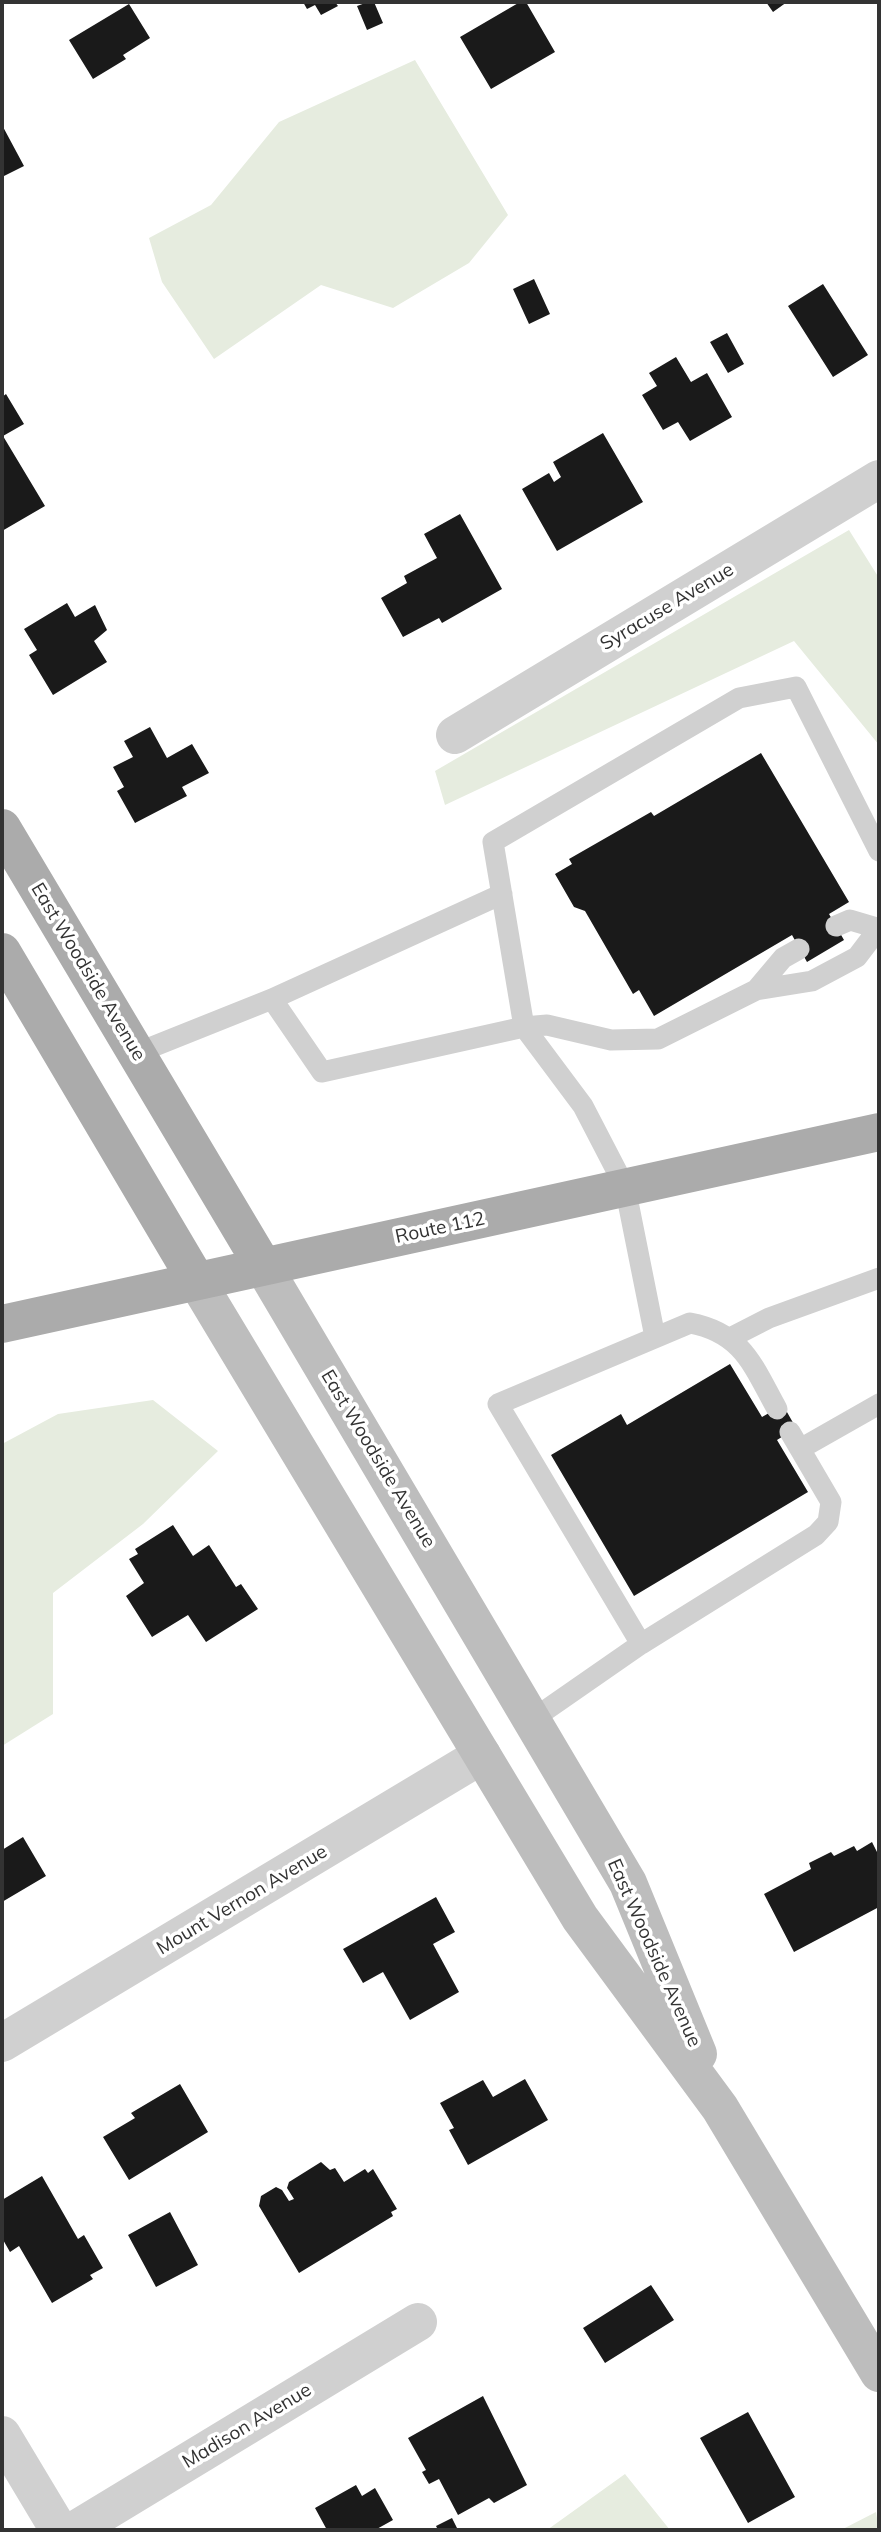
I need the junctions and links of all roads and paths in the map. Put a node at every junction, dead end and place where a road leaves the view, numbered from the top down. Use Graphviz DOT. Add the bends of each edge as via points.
graph roads {
  1 [pos="879,479"];
  2 [pos="455,736"];
  3 [pos="2,828"];
  4 [pos="879,851"];
  5 [pos="502,894"];
  6 [pos="836,926"];
  7 [pos="878,928"];
  8 [pos="799,949"];
  9 [pos="4,962"];
  10 [pos="756,990"];
  11 [pos="272,999"];
  12 [pos="524,1027"];
  13 [pos="137,1054"];
  14 [pos="879,1132"];
  15 [pos="625,1187"];
  16 [pos="263,1266"];
  17 [pos="879,1278"];
  18 [pos="196,1280"];
  19 [pos="2,1324"];
  20 [pos="655,1337"];
  21 [pos="730,1338"];
  22 [pos="879,1404"];
  23 [pos="777,1409"];
  24 [pos="641,1644"];
  25 [pos="533,1719"];
  26 [pos="482,1755"];
  27 [pos="2,2043"];
  28 [pos="720,2108"];
  29 [pos="418,2322"];
  30 [pos="879,2373"];
  31 [pos="2,2435"];
  32 [pos="59,2530"];
  33 [pos="75,2530"];
  1 -- 2 [label="street, Syracuse Avenue"];
  3 -- 13 [label="main road, East Woodside Avenue"];
  4 -- 5 [label="lane" via="796,687 739,698 493,842"];
  5 -- 11 [label="lane"];
  5 -- 12 [label="lane"];
  6 -- 7 [label="lane" via="850,920"];
  7 -- 10 [label="lane" via="857,957 812,981"];
  8 -- 10 [label="lane" via="783,958"];
  9 -- 18 [label="main road, East Woodside Avenue"];
  10 -- 12 [label="lane" via="658,1039 611,1040 547,1025"];
  11 -- 12 [label="lane" via="322,1072"];
  11 -- 13 [label="lane"];
  12 -- 15 [label="lane" via="583,1106"];
  13 -- 16 [label="main road, East Woodside Avenue"];
  14 -- 15 [label="main road, Route 112"];
  15 -- 16 [label="main road, Route 112"];
  15 -- 20 [label="lane"];
  16 -- 18 [label="main road, Route 112"];
  16 -- 25 [label="main road, East Woodside Avenue"];
  17 -- 21 [label="lane" via="769,1318"];
  18 -- 19 [label="main road, Route 112"];
  18 -- 26 [label="main road, East Woodside Avenue"];
  20 -- 21 [label="lane" via="690,1324"];
  20 -- 24 [label="lane" via="498,1404"];
  21 -- 23 [label="lane" via="744,1350"];
  22 -- 24 [label="lane" via="795,1441 831,1502 828,1522 816,1535"];
  24 -- 25 [label="lane"];
  25 -- 28 [label="main road, East Woodside Avenue" via="628,1883"];
  26 -- 27 [label="street, Mount Vernon Avenue"];
  26 -- 28 [label="main road, East Woodside Avenue" via="580,1918"];
  28 -- 30 [label="main road, East Woodside Avenue"];
  29 -- 33 [label="street, Madison Avenue"];
  31 -- 32 [label="street"];
}
